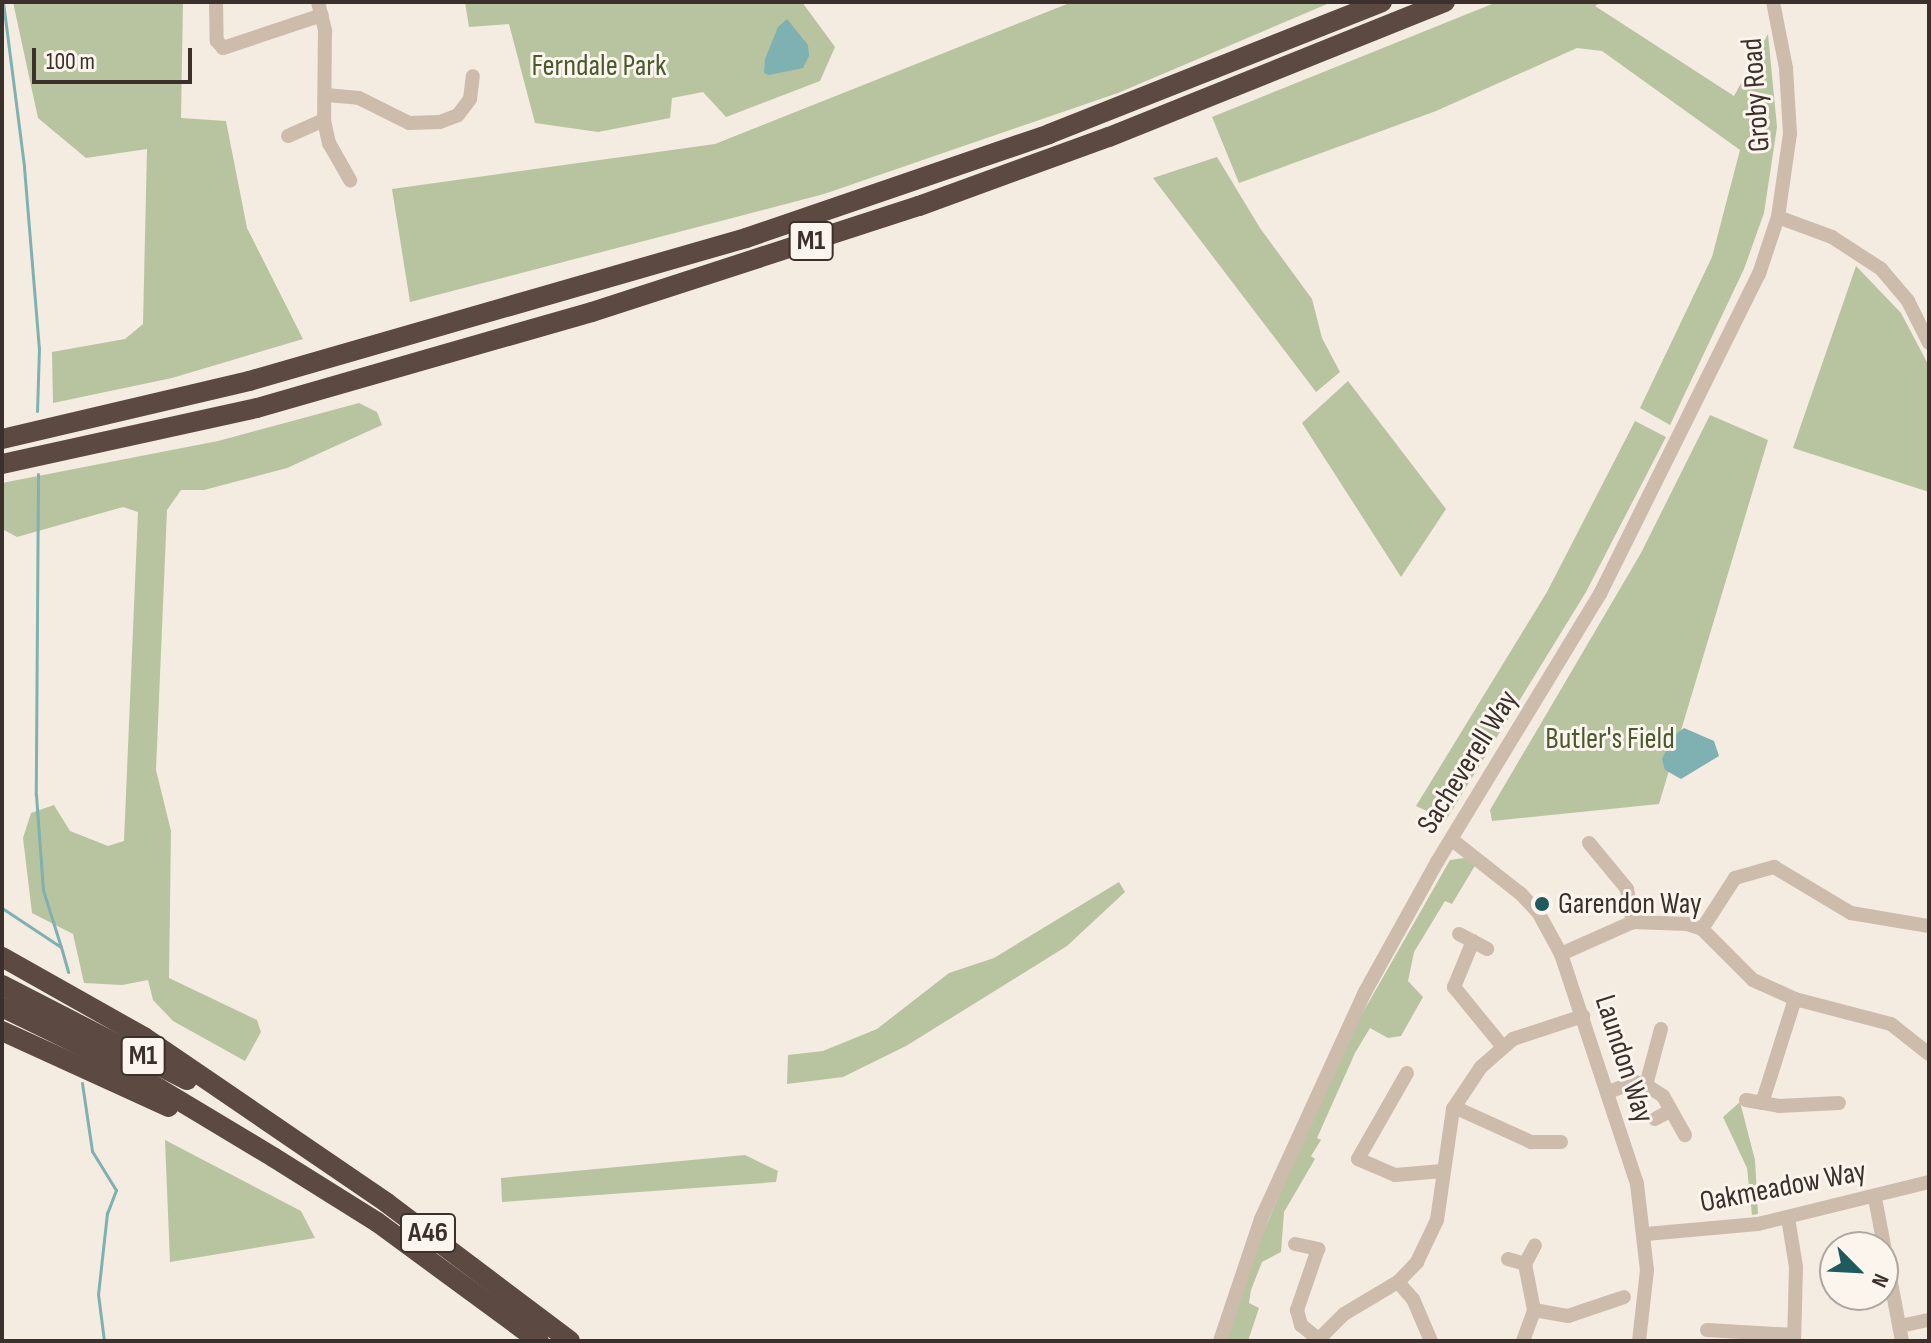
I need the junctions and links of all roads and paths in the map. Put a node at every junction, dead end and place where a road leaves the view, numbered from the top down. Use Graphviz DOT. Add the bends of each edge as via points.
graph roads {
  1 [pos="216,2"];
  2 [pos="1382,2"];
  3 [pos="1445,2"];
  4 [pos="1773,2"];
  5 [pos="320,9"];
  6 [pos="473,76"];
  7 [pos="326,95"];
  8 [pos="324,120"];
  9 [pos="288,136"];
  10 [pos="350,180"];
  11 [pos="1778,217"];
  12 [pos="1929,343"];
  13 [pos="2,439"];
  14 [pos="2,464"];
  15 [pos="1451,839"];
  16 [pos="1589,843"];
  17 [pos="1600,856"];
  18 [pos="1588,867"];
  19 [pos="1633,922"];
  20 [pos="1929,926"];
  21 [pos="1702,929"];
  22 [pos="1459,934"];
  23 [pos="1561,954"];
  24 [pos="2,957"];
  25 [pos="2,985"];
  26 [pos="1795,999"];
  27 [pos="2,1007"];
  28 [pos="1583,1016"];
  29 [pos="1661,1029"];
  30 [pos="2,1031"];
  31 [pos="1503,1047"];
  32 [pos="1929,1054"];
  33 [pos="1407,1073"];
  34 [pos="1646,1085"];
  35 [pos="1608,1092"];
  36 [pos="1746,1100"];
  37 [pos="1762,1103"];
  38 [pos="1841,1103"];
  39 [pos="1454,1107"];
  40 [pos="1671,1110"];
  41 [pos="1655,1119"];
  42 [pos="281,1132"];
  43 [pos="1685,1135"];
  44 [pos="1561,1142"];
  45 [pos="273,1157"];
  46 [pos="1443,1171"];
  47 [pos="1929,1182"];
  48 [pos="1875,1198"];
  49 [pos="1788,1218"];
  50 [pos="1646,1234"];
  51 [pos="1295,1244"];
  52 [pos="1535,1245"];
  53 [pos="1508,1259"];
  54 [pos="1525,1264"];
  55 [pos="1398,1282"];
  56 [pos="1613,1295"];
  57 [pos="1534,1310"];
  58 [pos="1705,1313"];
  59 [pos="1929,1320"];
  60 [pos="1901,1334"];
  61 [pos="1794,1338"];
  62 [pos="1317,1340"];
  63 [pos="539,1341"];
  64 [pos="570,1341"];
  65 [pos="1220,1341"];
  66 [pos="1431,1341"];
  67 [pos="1523,1341"];
  68 [pos="1639,1341"];
  1 -- 5 [label="street" via="217,41 223,48"];
  2 -- 13 [label="highway, M1" via="1049,134 761,233 585,288 155,405"];
  3 -- 14 [label="highway, M1" via="1109,137 919,206 592,312 257,408"];
  4 -- 11 [label="street, Groby Road" via="1786,68 1790,134"];
  5 -- 7 [label="street"];
  6 -- 7 [label="street" via="470,99 458,115 440,122 409,123 359,98"];
  7 -- 8 [label="street"];
  8 -- 9 [label="street"];
  8 -- 10 [label="street" via="329,143"];
  11 -- 12 [label="street" via="1832,237 1881,269 1908,301"];
  11 -- 15 [label="street, Sacheverell Way" via="1759,274 1624,550"];
  15 -- 23 [label="street, Laundon Way" via="1538,912"];
  15 -- 65 [label="street, Sacheverell Way" via="1326,1071 1261,1219"];
  16 -- 17 [label="street"];
  17 -- 18 [label="street"];
  17 -- 19 [label="street" via="1627,889"];
  19 -- 21 [label="street" via="1661,919"];
  19 -- 23 [label="street"];
  20 -- 21 [label="street" via="1851,913 1774,867 1735,878"];
  21 -- 26 [label="street" via="1753,980"];
  22 -- 31 [label="street" via="1480,945 1454,987"];
  23 -- 28 [label="street, Laundon Way"];
  24 -- 42 [label="highway" via="144,1037"];
  25 -- 42 [label="highway, M1"];
  26 -- 32 [label="street" via="1882,1020"];
  26 -- 37 [label="street"];
  27 -- 45 [label="highway, M1" via="115,1062"];
  28 -- 31 [label="street"];
  28 -- 35 [label="street, Laundon Way"];
  29 -- 34 [label="street"];
  30 -- 45 [label="highway"];
  31 -- 39 [label="street" via="1481,1067"];
  33 -- 46 [label="street" via="1358,1159 1395,1175"];
  34 -- 35 [label="street" via="1635,1082"];
  34 -- 40 [label="street" via="1656,1089"];
  35 -- 50 [label="street, Laundon Way"];
  36 -- 37 [label="street"];
  37 -- 38 [label="street"];
  39 -- 44 [label="street" via="1529,1148"];
  39 -- 46 [label="street"];
  40 -- 41 [label="street"];
  40 -- 43 [label="street"];
  42 -- 64 [label="highway, A46" via="387,1203"];
  45 -- 63 [label="highway, A46" via="390,1231"];
  46 -- 55 [label="street" via="1430,1237"];
  47 -- 48 [label="street, Oakmeadow Way"];
  48 -- 49 [label="street, Oakmeadow Way"];
  48 -- 60 [label="street"];
  49 -- 50 [label="street, Oakmeadow Way"];
  49 -- 61 [label="street" via="1796,1267"];
  50 -- 68 [label="street, Laundon Way"];
  51 -- 62 [label="street" via="1318,1249 1297,1310 1301,1325"];
  52 -- 54 [label="street"];
  53 -- 54 [label="street"];
  54 -- 57 [label="street"];
  55 -- 62 [label="street" via="1344,1314"];
  55 -- 66 [label="street" via="1413,1299"];
  56 -- 57 [label="street" via="1568,1316"];
  57 -- 67 [label="street"];
  58 -- 61 [label="street" via="1707,1333"];
  59 -- 60 [label="street"];
}
